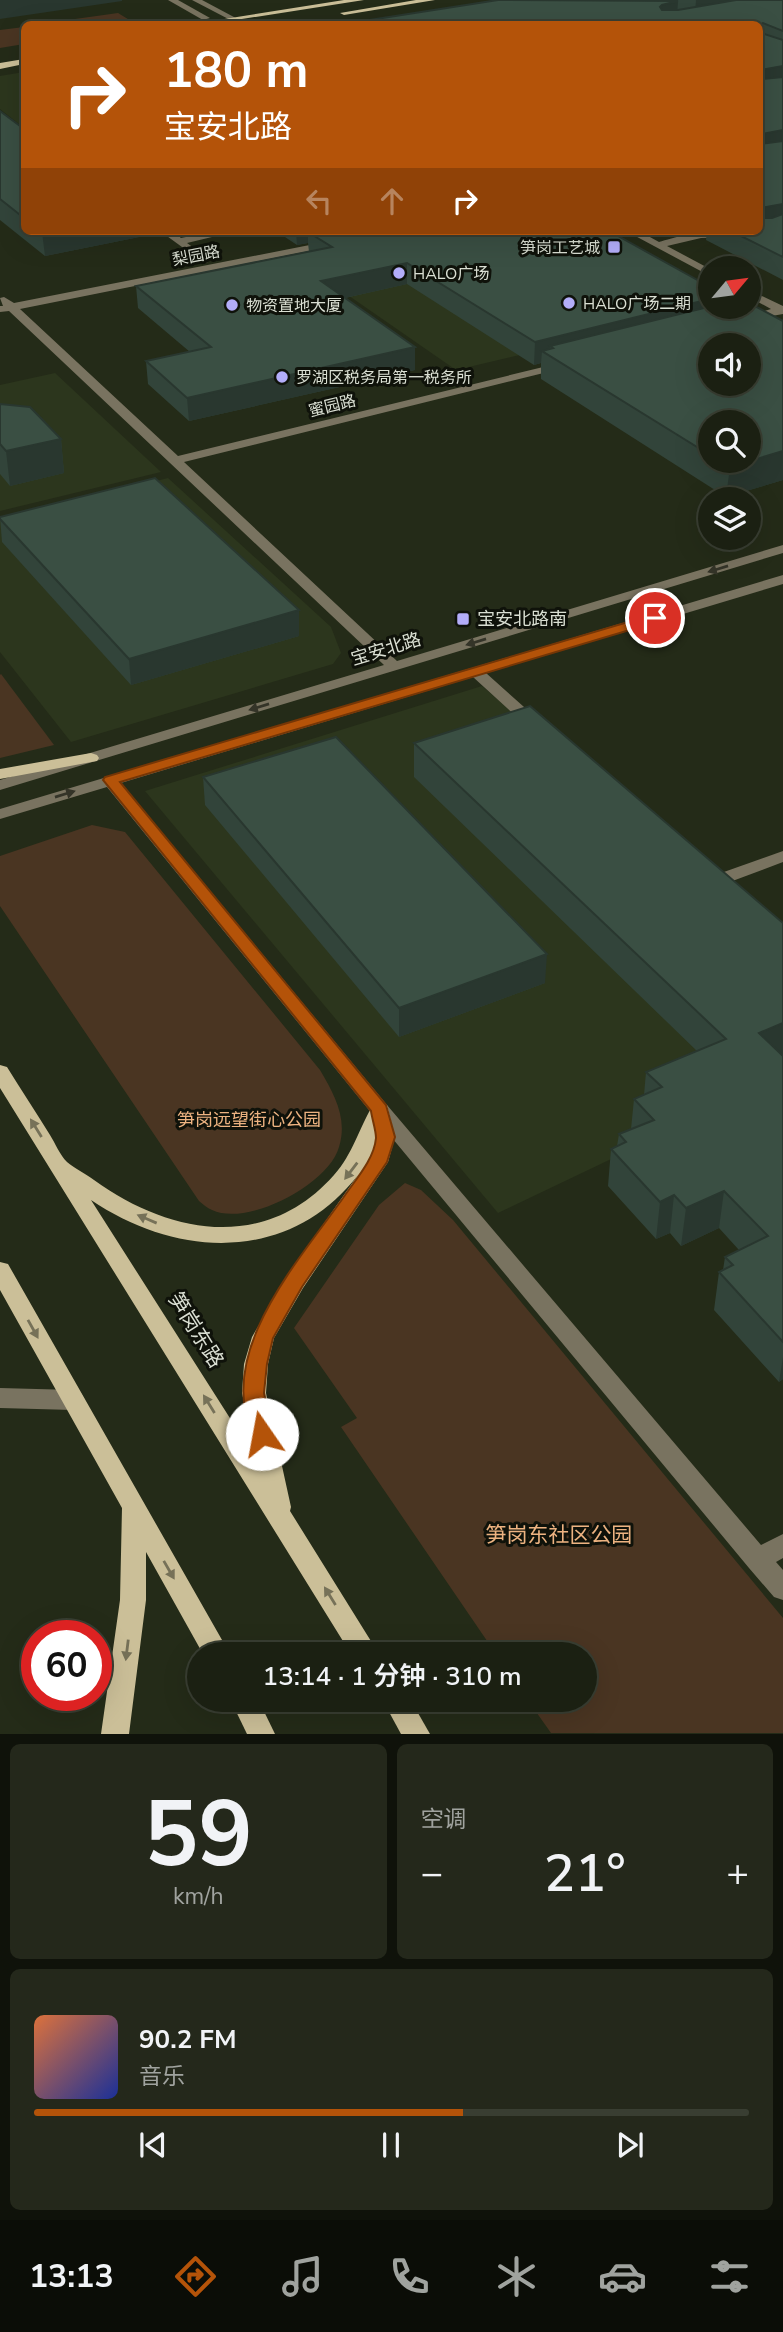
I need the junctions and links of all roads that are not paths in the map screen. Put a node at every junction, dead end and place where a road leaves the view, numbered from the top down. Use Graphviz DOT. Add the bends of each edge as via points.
graph roads {
  1 [pos="172,0"];
  2 [pos="196,0"];
  3 [pos="360,0"];
  4 [pos="431,0"];
  5 [pos="328,16"];
  6 [pos="232,19"];
  7 [pos="211,21"];
  8 [pos="224,21"];
  9 [pos="236,21"];
  10 [pos="21,62"];
  11 [pos="0,66"];
  12 [pos="171,235"];
  13 [pos="211,235"];
  14 [pos="639,235"];
  15 [pos="701,235"];
  16 [pos="179,241"];
  17 [pos="658,245"];
  18 [pos="204,260"];
  19 [pos="698,267"];
  20 [pos="761,299"];
  21 [pos="4,304"];
  22 [pos="782,310"];
  23 [pos="761,315"];
  24 [pos="761,317"];
  25 [pos="747,319"];
  26 [pos="771,322"];
  27 [pos="732,323"];
  28 [pos="583,359"];
  29 [pos="177,460"];
  30 [pos="783,550"];
  31 [pos="783,579"];
  32 [pos="395,667"];
  33 [pos="476,672"];
  34 [pos="548,736"];
  35 [pos="91,758"];
  36 [pos="0,774"];
  37 [pos="110,780"];
  38 [pos="0,785"];
  39 [pos="0,814"];
  40 [pos="783,856"];
  41 [pos="713,882"];
  42 [pos="0,1072"];
  43 [pos="380,1110"];
  44 [pos="60,1166"];
  45 [pos="0,1269"];
  46 [pos="0,1398"];
  47 [pos="73,1400"];
  48 [pos="134,1508"];
  49 [pos="282,1522"];
  50 [pos="783,1545"];
  51 [pos="758,1560"];
  52 [pos="783,1589"];
  53 [pos="210,1642"];
  54 [pos="358,1642"];
  55 [pos="250,1712"];
  56 [pos="403,1712"];
  57 [pos="115,1734"];
  58 [pos="262,1734"];
  59 [pos="417,1734"];
  1 -- 7 [label="street"];
  2 -- 6 [label="street"];
  3 -- 6 [label="main road"];
  4 -- 5 [label="main road"];
  6 -- 8 [label="main road"];
  6 -- 9 [label="street"];
  10 -- 11 [label="main road"];
  12 -- 16 [label="street"];
  13 -- 16 [label="street"];
  14 -- 17 [label="street"];
  15 -- 17 [label="street"];
  16 -- 18 [label="street"];
  17 -- 19 [label="street"];
  18 -- 21 [label="street, 梨园路"];
  18 -- 21 [label="street, 梨园路" via="341,238"];
  20 -- 22 [label="street"];
  21 -- 29 [label="street"];
  22 -- 23 [label="street"];
  24 -- 26 [label="street"];
  25 -- 27 [label="street"];
  28 -- 29 [label="street, 蜜园路"];
  29 -- 32 [label="street"];
  30 -- 32 [label="street, 宝安北路, one-way"];
  31 -- 33 [label="street"];
  32 -- 35 [label="street, 宝安北路, one-way"];
  33 -- 34 [label="street"];
  33 -- 37 [label="street"];
  35 -- 36 [label="main road"];
  35 -- 38 [label="street, 宝安北路"];
  39 -- 37 [label="street, one-way"];
  37 -- 43 [label="street"];
  40 -- 41 [label="street"];
  44 -- 42 [label="main road, 笋岗东路, one-way"];
  43 -- 44 [label="main road, one-way" via="363,1154 331,1194 288,1223 258,1234 224,1238 166,1227 122,1209"];
  43 -- 49 [label="main road" via="385,1137 378,1162 275,1313 256,1364 254,1393"];
  43 -- 51 [label="street"];
  49 -- 44 [label="main road, 笋岗东路, one-way"];
  45 -- 47 [label="main road, one-way"];
  46 -- 47 [label="street"];
  47 -- 48 [label="main road"];
  48 -- 53 [label="main road, one-way"];
  48 -- 57 [label="main road, one-way" via="134,1600"];
  54 -- 49 [label="main road, 笋岗东路, one-way"];
  50 -- 51 [label="street"];
  51 -- 52 [label="street"];
  55 -- 58 [label="main road"];
  56 -- 59 [label="main road"];
}
